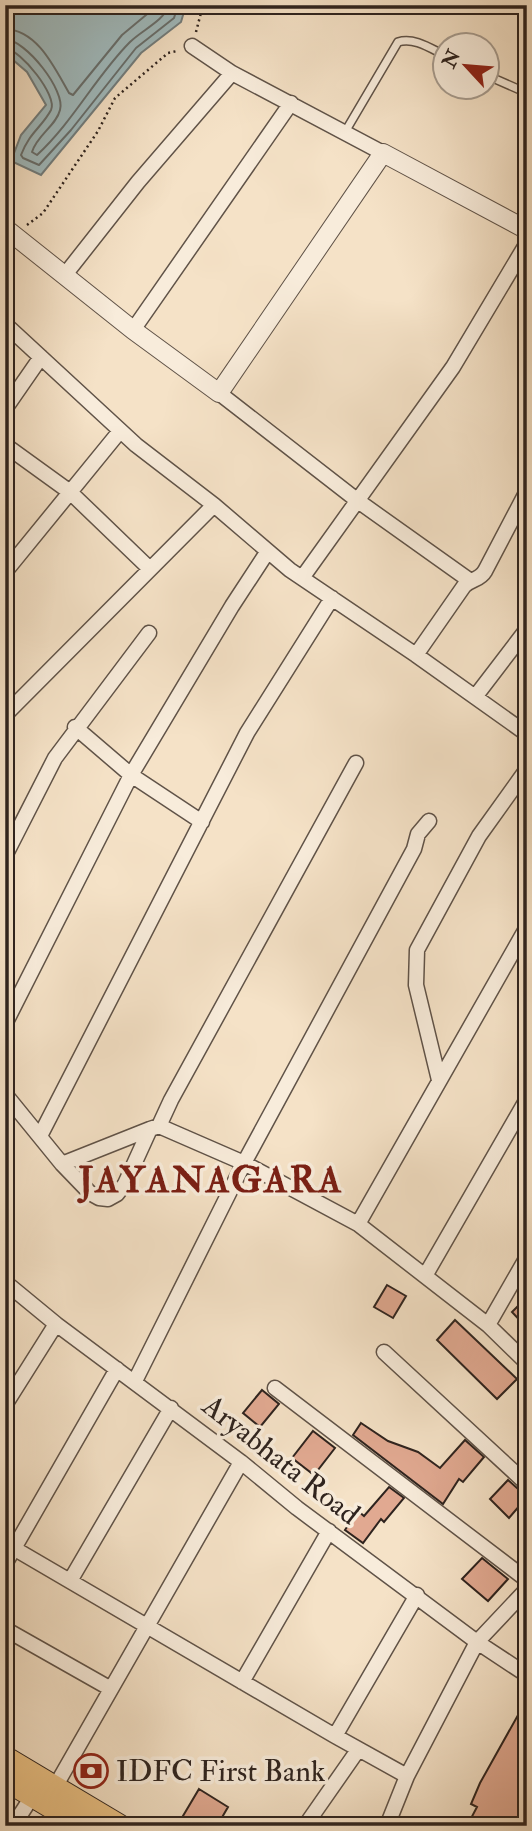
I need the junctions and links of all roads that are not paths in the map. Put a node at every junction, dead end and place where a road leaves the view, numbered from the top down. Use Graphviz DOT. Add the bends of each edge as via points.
graph roads {
  1 [pos="192,46"];
  2 [pos="430,48"];
  3 [pos="232,73"];
  4 [pos="500,81"];
  5 [pos="527,93"];
  6 [pos="291,103"];
  7 [pos="345,132"];
  8 [pos="383,152"];
  9 [pos="12,225"];
  10 [pos="527,230"];
  11 [pos="527,243"];
  12 [pos="64,276"];
  13 [pos="5,324"];
  14 [pos="133,330"];
  15 [pos="41,357"];
  16 [pos="219,393"];
  17 [pos="5,409"];
  18 [pos="120,431"];
  19 [pos="5,445"];
  20 [pos="527,491"];
  21 [pos="70,492"];
  22 [pos="358,501"];
  23 [pos="214,505"];
  24 [pos="268,551"];
  25 [pos="150,569"];
  26 [pos="5,572"];
  27 [pos="302,578"];
  28 [pos="469,580"];
  29 [pos="332,598"];
  30 [pos="527,629"];
  31 [pos="149,633"];
  32 [pos="416,654"];
  33 [pos="475,697"];
  34 [pos="5,715"];
  35 [pos="75,727"];
  36 [pos="527,734"];
  37 [pos="356,763"];
  38 [pos="527,769"];
  39 [pos="131,775"];
  40 [pos="429,821"];
  41 [pos="202,822"];
  42 [pos="5,856"];
  43 [pos="527,928"];
  44 [pos="5,1024"];
  45 [pos="439,1080"];
  46 [pos="5,1094"];
  47 [pos="527,1099"];
  48 [pos="154,1127"];
  49 [pos="40,1136"];
  50 [pos="244,1163"];
  51 [pos="62,1164"];
  52 [pos="358,1224"];
  53 [pos="527,1257"];
  54 [pos="425,1276"];
  55 [pos="5,1282"];
  56 [pos="56,1324"];
  57 [pos="488,1325"];
  58 [pos="384,1352"];
  59 [pos="527,1363"];
  60 [pos="117,1369"];
  61 [pos="135,1381"];
  62 [pos="275,1388"];
  63 [pos="5,1405"];
  64 [pos="171,1408"];
  65 [pos="241,1462"];
  66 [pos="527,1483"];
  67 [pos="329,1531"];
  68 [pos="15,1549"];
  69 [pos="5,1564"];
  70 [pos="527,1580"];
  71 [pos="70,1581"];
  72 [pos="527,1589"];
  73 [pos="417,1595"];
  74 [pos="147,1627"];
  75 [pos="5,1629"];
  76 [pos="477,1642"];
  77 [pos="527,1675"];
  78 [pos="242,1682"];
  79 [pos="111,1689"];
  80 [pos="335,1736"];
  81 [pos="358,1750"];
  82 [pos="5,1758"];
  83 [pos="407,1776"];
  84 [pos="5,1779"];
  85 [pos="44,1788"];
  86 [pos="13,1826"];
  87 [pos="84,1826"];
  88 [pos="119,1826"];
  89 [pos="305,1826"];
  90 [pos="387,1826"];
  1 -- 3 [label="street"];
  2 -- 7 [label="lane" via="415,41 398,43"];
  3 -- 6 [label="street"];
  3 -- 12 [label="street"];
  4 -- 5 [label="lane"];
  6 -- 7 [label="street"];
  6 -- 14 [label="street"];
  7 -- 8 [label="street"];
  8 -- 10 [label="street"];
  8 -- 16 [label="street"];
  9 -- 12 [label="street"];
  11 -- 22 [label="street" via="453,367"];
  12 -- 14 [label="street"];
  13 -- 15 [label="street"];
  14 -- 16 [label="street"];
  15 -- 17 [label="street"];
  15 -- 18 [label="street"];
  16 -- 22 [label="street"];
  18 -- 21 [label="street"];
  18 -- 23 [label="street"];
  19 -- 21 [label="street"];
  20 -- 28 [label="street" via="485,571 478,579"];
  21 -- 25 [label="street"];
  21 -- 26 [label="street"];
  22 -- 27 [label="street"];
  22 -- 28 [label="street"];
  23 -- 24 [label="street"];
  23 -- 25 [label="street"];
  24 -- 27 [label="street"];
  24 -- 39 [label="street"];
  25 -- 34 [label="street"];
  27 -- 29 [label="street"];
  28 -- 32 [label="street"];
  29 -- 32 [label="street"];
  29 -- 41 [label="street" via="247,733"];
  30 -- 33 [label="street"];
  31 -- 35 [label="street"];
  32 -- 33 [label="street"];
  33 -- 36 [label="street"];
  35 -- 39 [label="street"];
  35 -- 42 [label="street" via="48,769"];
  37 -- 48 [label="street"];
  38 -- 45 [label="street" via="474,844 417,950 416,985"];
  39 -- 41 [label="street"];
  39 -- 44 [label="street"];
  40 -- 50 [label="street"];
  41 -- 49 [label="street"];
  43 -- 45 [label="street"];
  45 -- 52 [label="street"];
  46 -- 49 [label="street"];
  47 -- 54 [label="street"];
  48 -- 50 [label="street"];
  48 -- 51 [label="street"];
  48 -- 51 [label="street" via="125,1184 108,1199 90,1193"];
  49 -- 51 [label="street"];
  50 -- 52 [label="street"];
  50 -- 61 [label="street"];
  52 -- 54 [label="street"];
  53 -- 57 [label="street"];
  54 -- 57 [label="street"];
  55 -- 56 [label="street, Aryabhata Road"];
  56 -- 60 [label="street, Aryabhata Road"];
  56 -- 63 [label="street"];
  57 -- 59 [label="street"];
  58 -- 66 [label="street"];
  60 -- 61 [label="street, Aryabhata Road"];
  60 -- 68 [label="street"];
  61 -- 64 [label="street, Aryabhata Road"];
  62 -- 70 [label="street"];
  64 -- 65 [label="street, Aryabhata Road"];
  64 -- 71 [label="street"];
  65 -- 67 [label="street, Aryabhata Road"];
  65 -- 74 [label="street"];
  67 -- 73 [label="street, Aryabhata Road"];
  67 -- 78 [label="street"];
  68 -- 69 [label="street"];
  68 -- 71 [label="street"];
  71 -- 74 [label="street"];
  72 -- 76 [label="street"];
  73 -- 76 [label="street, Aryabhata Road"];
  73 -- 80 [label="street"];
  74 -- 78 [label="street"];
  74 -- 79 [label="street"];
  75 -- 79 [label="street"];
  76 -- 77 [label="street, Aryabhata Road"];
  76 -- 83 [label="street"];
  78 -- 80 [label="street"];
  79 -- 85 [label="street"];
  80 -- 81 [label="street"];
  81 -- 83 [label="street"];
  81 -- 89 [label="street"];
  82 -- 85 [label="main road"];
  83 -- 90 [label="street"];
  84 -- 85 [label="main road"];
  85 -- 86 [label="street"];
  85 -- 87 [label="main road"];
  85 -- 88 [label="main road"];
}
